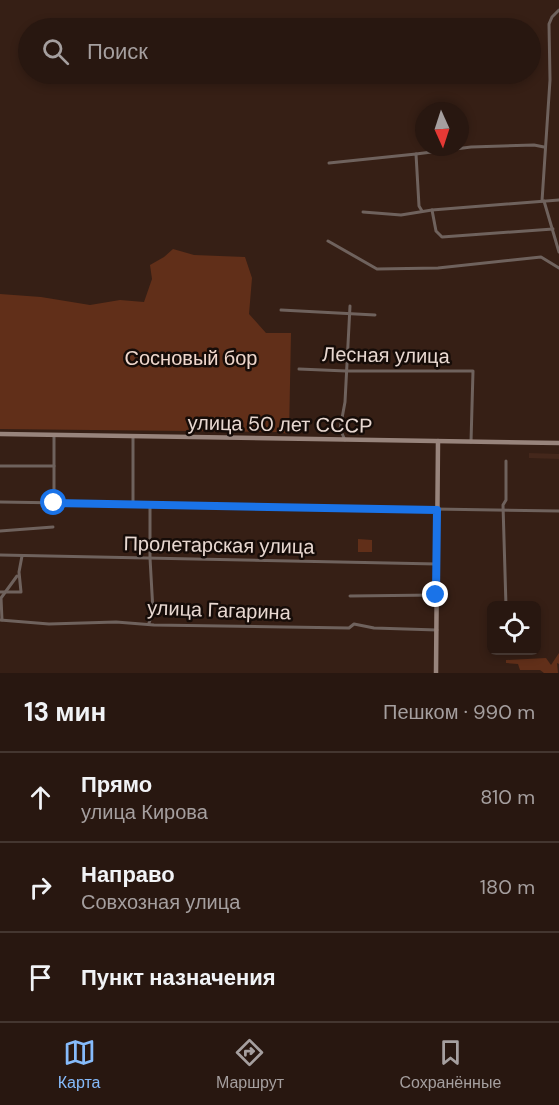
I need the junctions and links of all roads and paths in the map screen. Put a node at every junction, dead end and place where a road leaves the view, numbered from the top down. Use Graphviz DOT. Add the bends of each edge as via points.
graph roads {
  1 [pos="559,10"];
  2 [pos="469,147"];
  3 [pos="544,147"];
  4 [pos="415,154"];
  5 [pos="416,156"];
  6 [pos="329,163"];
  7 [pos="559,200"];
  8 [pos="543,201"];
  9 [pos="432,210"];
  10 [pos="422,211"];
  11 [pos="363,212"];
  12 [pos="553,229"];
  13 [pos="328,241"];
  14 [pos="559,252"];
  15 [pos="559,268"];
  16 [pos="350,306"];
  17 [pos="281,310"];
  18 [pos="350,314"];
  19 [pos="375,315"];
  20 [pos="299,369"];
  21 [pos="346,372"];
  22 [pos="0,434"];
  23 [pos="54,435"];
  24 [pos="132,437"];
  25 [pos="345,440"];
  26 [pos="438,441"];
  27 [pos="471,441"];
  28 [pos="559,443"];
  29 [pos="506,462"];
  30 [pos="0,466"];
  31 [pos="54,466"];
  32 [pos="0,502"];
  33 [pos="54,503"];
  34 [pos="133,504"];
  35 [pos="150,504"];
  36 [pos="503,509"];
  37 [pos="437,510"];
  38 [pos="559,511"];
  39 [pos="53,526"];
  40 [pos="0,531"];
  41 [pos="0,555"];
  42 [pos="22,556"];
  43 [pos="150,558"];
  44 [pos="437,564"];
  45 [pos="19,572"];
  46 [pos="2,592"];
  47 [pos="436,595"];
  48 [pos="350,596"];
  49 [pos="506,601"];
  50 [pos="1,620"];
  51 [pos="149,623"];
  52 [pos="436,630"];
  53 [pos="436,673"];
  1 -- 3 [label="street" via="549,24 550,80"];
  2 -- 3 [label="street"];
  3 -- 8 [label="street"];
  4 -- 6 [label="street"];
  5 -- 10 [label="street"];
  7 -- 8 [label="street"];
  8 -- 9 [label="street"];
  8 -- 12 [label="street"];
  9 -- 10 [label="street"];
  9 -- 12 [label="street" via="436,231 442,237"];
  10 -- 11 [label="street" via="401,215"];
  12 -- 14 [label="street"];
  13 -- 15 [label="street" via="377,269 438,268 541,257"];
  16 -- 18 [label="street"];
  17 -- 18 [label="street"];
  18 -- 19 [label="street"];
  18 -- 21 [label="street"];
  20 -- 21 [label="street, Лесная улица"];
  21 -- 25 [label="street" via="340,429"];
  21 -- 27 [label="street, Лесная улица" via="472,371"];
  22 -- 23 [label="street, улица 50 лет СССР"];
  23 -- 24 [label="street, улица 50 лет СССР"];
  23 -- 31 [label="street"];
  24 -- 25 [label="street, улица 50 лет СССР"];
  24 -- 34 [label="street"];
  25 -- 26 [label="street, улица 50 лет СССР"];
  26 -- 27 [label="street, улица 50 лет СССР"];
  26 -- 37 [label="street"];
  27 -- 28 [label="street, улица 50 лет СССР"];
  29 -- 36 [label="street"];
  30 -- 31 [label="street"];
  31 -- 33 [label="street"];
  32 -- 33 [label="street"];
  33 -- 34 [label="street"];
  34 -- 35 [label="street"];
  35 -- 37 [label="street"];
  35 -- 43 [label="street"];
  36 -- 37 [label="street"];
  36 -- 38 [label="street"];
  36 -- 49 [label="street"];
  37 -- 44 [label="street"];
  39 -- 40 [label="street"];
  41 -- 42 [label="street, Пролетарская улица"];
  42 -- 43 [label="street, Пролетарская улица"];
  42 -- 45 [label="street"];
  43 -- 44 [label="street, Пролетарская улица"];
  43 -- 51 [label="street" via="153,611"];
  44 -- 47 [label="street"];
  45 -- 46 [label="street"];
  45 -- 46 [label="street" via="21,592"];
  46 -- 50 [label="street"];
  47 -- 48 [label="street"];
  47 -- 52 [label="street"];
  50 -- 51 [label="street, улица Гагарина" via="49,624"];
  51 -- 52 [label="street, улица Гагарина" via="349,628 354,624"];
  52 -- 53 [label="street"];
}
